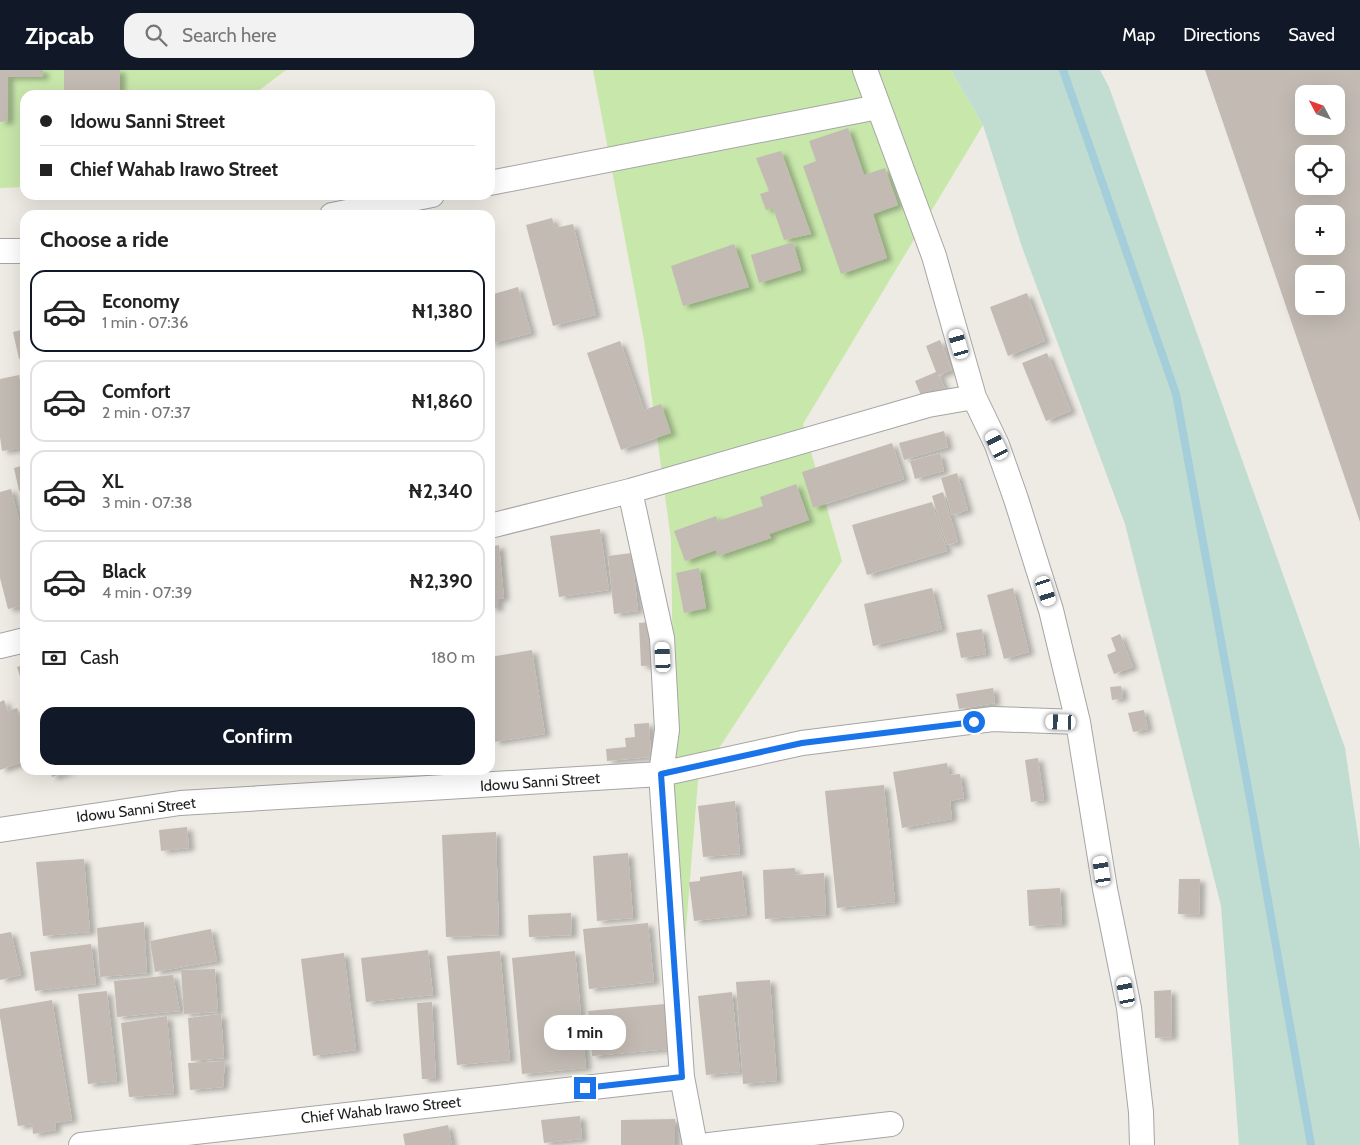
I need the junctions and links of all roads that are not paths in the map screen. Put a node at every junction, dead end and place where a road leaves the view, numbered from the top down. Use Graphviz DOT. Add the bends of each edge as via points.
graph roads {
  1 [pos="865,70"];
  2 [pos="878,107"];
  3 [pos="495,182"];
  4 [pos="407,200"];
  5 [pos="357,210"];
  6 [pos="20,250"];
  7 [pos="0,251"];
  8 [pos="974,397"];
  9 [pos="630,491"];
  10 [pos="495,525"];
  11 [pos="20,641"];
  12 [pos="0,646"];
  13 [pos="1078,722"];
  14 [pos="661,774"];
  15 [pos="0,830"];
  16 [pos="682,1077"];
  17 [pos="891,1124"];
  18 [pos="81,1145"];
  19 [pos="695,1145"];
  20 [pos="709,1145"];
  21 [pos="1142,1145"];
  1 -- 2 [label="street"];
  2 -- 3 [label="street"];
  2 -- 8 [label="street" via="934,256"];
  4 -- 5 [label="street"];
  6 -- 7 [label="street"];
  8 -- 9 [label="street" via="928,405"];
  8 -- 13 [label="street" via="997,445 1019,508 1051,610"];
  9 -- 10 [label="street"];
  9 -- 14 [label="street" via="662,638 667,730"];
  11 -- 12 [label="street"];
  13 -- 14 [label="street, Idowu Sanni Street" via="993,719 861,735 802,743"];
  13 -- 21 [label="street" via="1105,889 1129,1008"];
  14 -- 15 [label="street, Idowu Sanni Street" via="180,803"];
  14 -- 16 [label="street"];
  16 -- 18 [label="street, Chief Wahab Irawo Street"];
  16 -- 19 [label="street"];
  17 -- 20 [label="street"];
}
